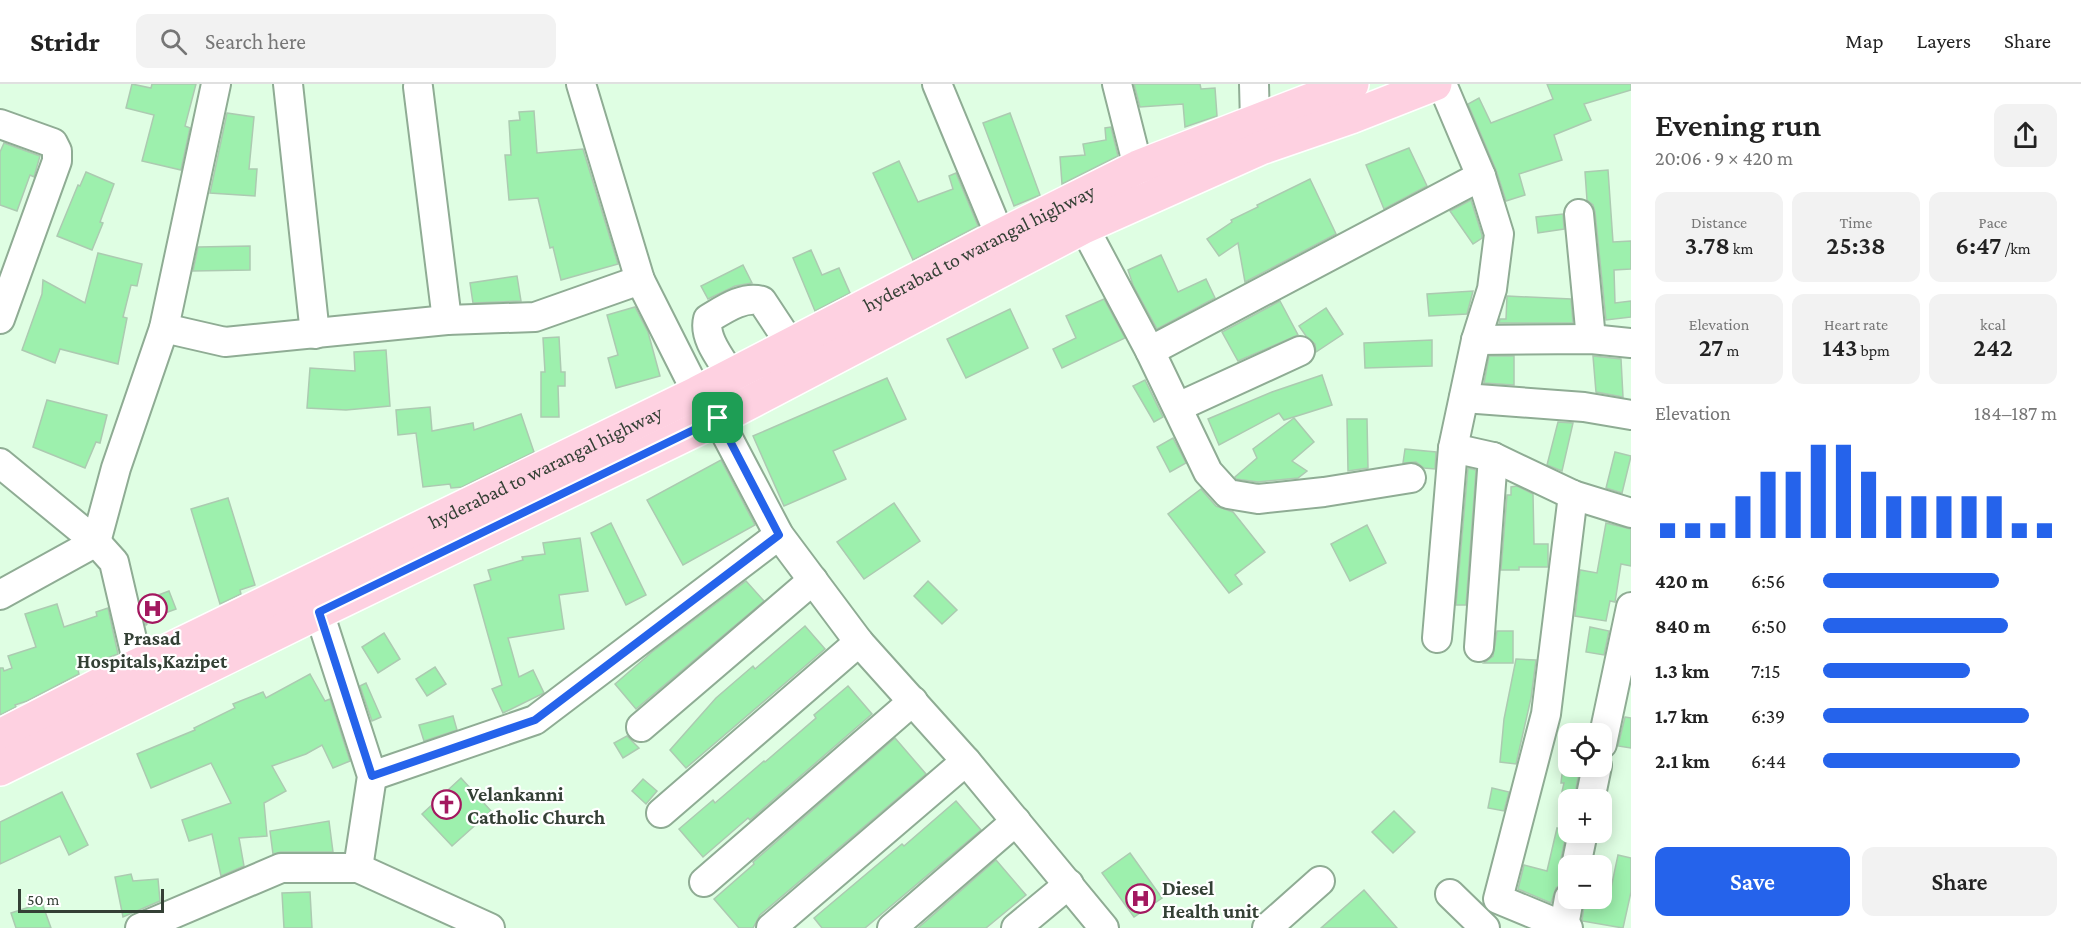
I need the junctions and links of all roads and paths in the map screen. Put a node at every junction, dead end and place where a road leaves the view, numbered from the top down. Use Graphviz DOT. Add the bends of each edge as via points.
graph roads {
  1 [pos="216,84"];
  2 [pos="288,84"];
  3 [pos="937,84"];
  4 [pos="1117,84"];
  5 [pos="1254,84"];
  6 [pos="1352,84"];
  7 [pos="1435,84"];
  8 [pos="1442,84"];
  9 [pos="586,85"];
  10 [pos="418,87"];
  11 [pos="1255,122"];
  12 [pos="0,124"];
  13 [pos="1138,167"];
  14 [pos="1481,176"];
  15 [pos="1579,214"];
  16 [pos="1084,227"];
  17 [pos="1000,236"];
  18 [pos="640,280"];
  19 [pos="0,319"];
  20 [pos="447,320"];
  21 [pos="164,327"];
  22 [pos="315,334"];
  23 [pos="1591,339"];
  24 [pos="1476,340"];
  25 [pos="1631,343"];
  26 [pos="791,345"];
  27 [pos="1150,351"];
  28 [pos="1300,351"];
  29 [pos="731,375"];
  30 [pos="697,393"];
  31 [pos="1464,398"];
  32 [pos="1178,407"];
  33 [pos="1631,415"];
  34 [pos="718,418"];
  35 [pos="1453,448"];
  36 [pos="1493,458"];
  37 [pos="0,463"];
  38 [pos="1412,478"];
  39 [pos="1574,495"];
  40 [pos="1631,513"];
  41 [pos="779,535"];
  42 [pos="96,542"];
  43 [pos="813,580"];
  44 [pos="0,595"];
  45 [pos="1631,607"];
  46 [pos="319,612"];
  47 [pos="1437,638"];
  48 [pos="859,642"];
  49 [pos="1479,647"];
  50 [pos="138,665"];
  51 [pos="913,701"];
  52 [pos="1606,723"];
  53 [pos="641,727"];
  54 [pos="0,736"];
  55 [pos="966,761"];
  56 [pos="0,770"];
  57 [pos="372,776"];
  58 [pos="661,813"];
  59 [pos="1016,821"];
  60 [pos="358,868"];
  61 [pos="1320,881"];
  62 [pos="704,882"];
  63 [pos="1069,884"];
  64 [pos="1450,894"];
  65 [pos="1568,909"];
  66 [pos="199,916"];
  67 [pos="1566,927"];
  68 [pos="140,928"];
  69 [pos="490,928"];
  70 [pos="771,928"];
  71 [pos="892,928"];
  72 [pos="1016,928"];
  73 [pos="1104,928"];
  74 [pos="1266,928"];
  75 [pos="1485,928"];
  1 -- 21 [label="street"];
  2 -- 22 [label="street"];
  3 -- 17 [label="street"];
  4 -- 13 [label="street"];
  5 -- 11 [label="street"];
  6 -- 11 [label="main road, hyderabad to warangal highway"];
  7 -- 16 [label="main road" via="1261,148"];
  8 -- 14 [label="street"];
  9 -- 18 [label="street"];
  10 -- 20 [label="street"];
  11 -- 13 [label="main road, hyderabad to warangal highway"];
  12 -- 19 [label="street" via="53,143 57,151 57,161"];
  13 -- 17 [label="main road, hyderabad to warangal highway"];
  14 -- 24 [label="street" via="1499,234 1492,290"];
  14 -- 27 [label="street"];
  15 -- 23 [label="street"];
  16 -- 27 [label="street"];
  16 -- 34 [label="main road"];
  17 -- 26 [label="main road, hyderabad to warangal highway"];
  18 -- 20 [label="street" via="535,317"];
  18 -- 30 [label="street"];
  20 -- 22 [label="street"];
  21 -- 22 [label="street" via="225,342"];
  21 -- 42 [label="street" via="116,468"];
  23 -- 24 [label="street"];
  23 -- 25 [label="street"];
  24 -- 31 [label="street"];
  26 -- 29 [label="main road, hyderabad to warangal highway"];
  26 -- 29 [label="street" via="762,302 750,299 718,313 708,320 706,327"];
  27 -- 32 [label="street"];
  28 -- 32 [label="street"];
  29 -- 30 [label="main road, hyderabad to warangal highway"];
  30 -- 50 [label="main road, hyderabad to warangal highway"];
  31 -- 33 [label="street" via="1584,407"];
  31 -- 35 [label="street"];
  32 -- 38 [label="street" via="1208,472 1228,494 1258,499"];
  34 -- 41 [label="street"];
  34 -- 46 [label="main road"];
  35 -- 36 [label="street"];
  35 -- 47 [label="street"];
  36 -- 39 [label="street"];
  36 -- 49 [label="street"];
  37 -- 42 [label="street"];
  39 -- 40 [label="street"];
  39 -- 67 [label="street" via="1546,714 1498,899"];
  41 -- 43 [label="street"];
  41 -- 57 [label="street" via="535,720"];
  42 -- 44 [label="street"];
  42 -- 50 [label="street" via="114,562"];
  43 -- 48 [label="street"];
  43 -- 53 [label="street"];
  45 -- 52 [label="street"];
  46 -- 56 [label="main road"];
  46 -- 57 [label="street"];
  48 -- 51 [label="street"];
  48 -- 58 [label="street"];
  50 -- 54 [label="main road, hyderabad to warangal highway"];
  51 -- 55 [label="street"];
  51 -- 62 [label="street"];
  55 -- 59 [label="street"];
  55 -- 70 [label="street"];
  57 -- 60 [label="street"];
  59 -- 63 [label="street"];
  59 -- 71 [label="street"];
  60 -- 66 [label="street" via="281,868"];
  60 -- 69 [label="street"];
  61 -- 74 [label="street"];
  63 -- 72 [label="street"];
  63 -- 73 [label="street"];
  64 -- 75 [label="street"];
  65 -- 67 [label="street"];
  66 -- 68 [label="street"];
}
